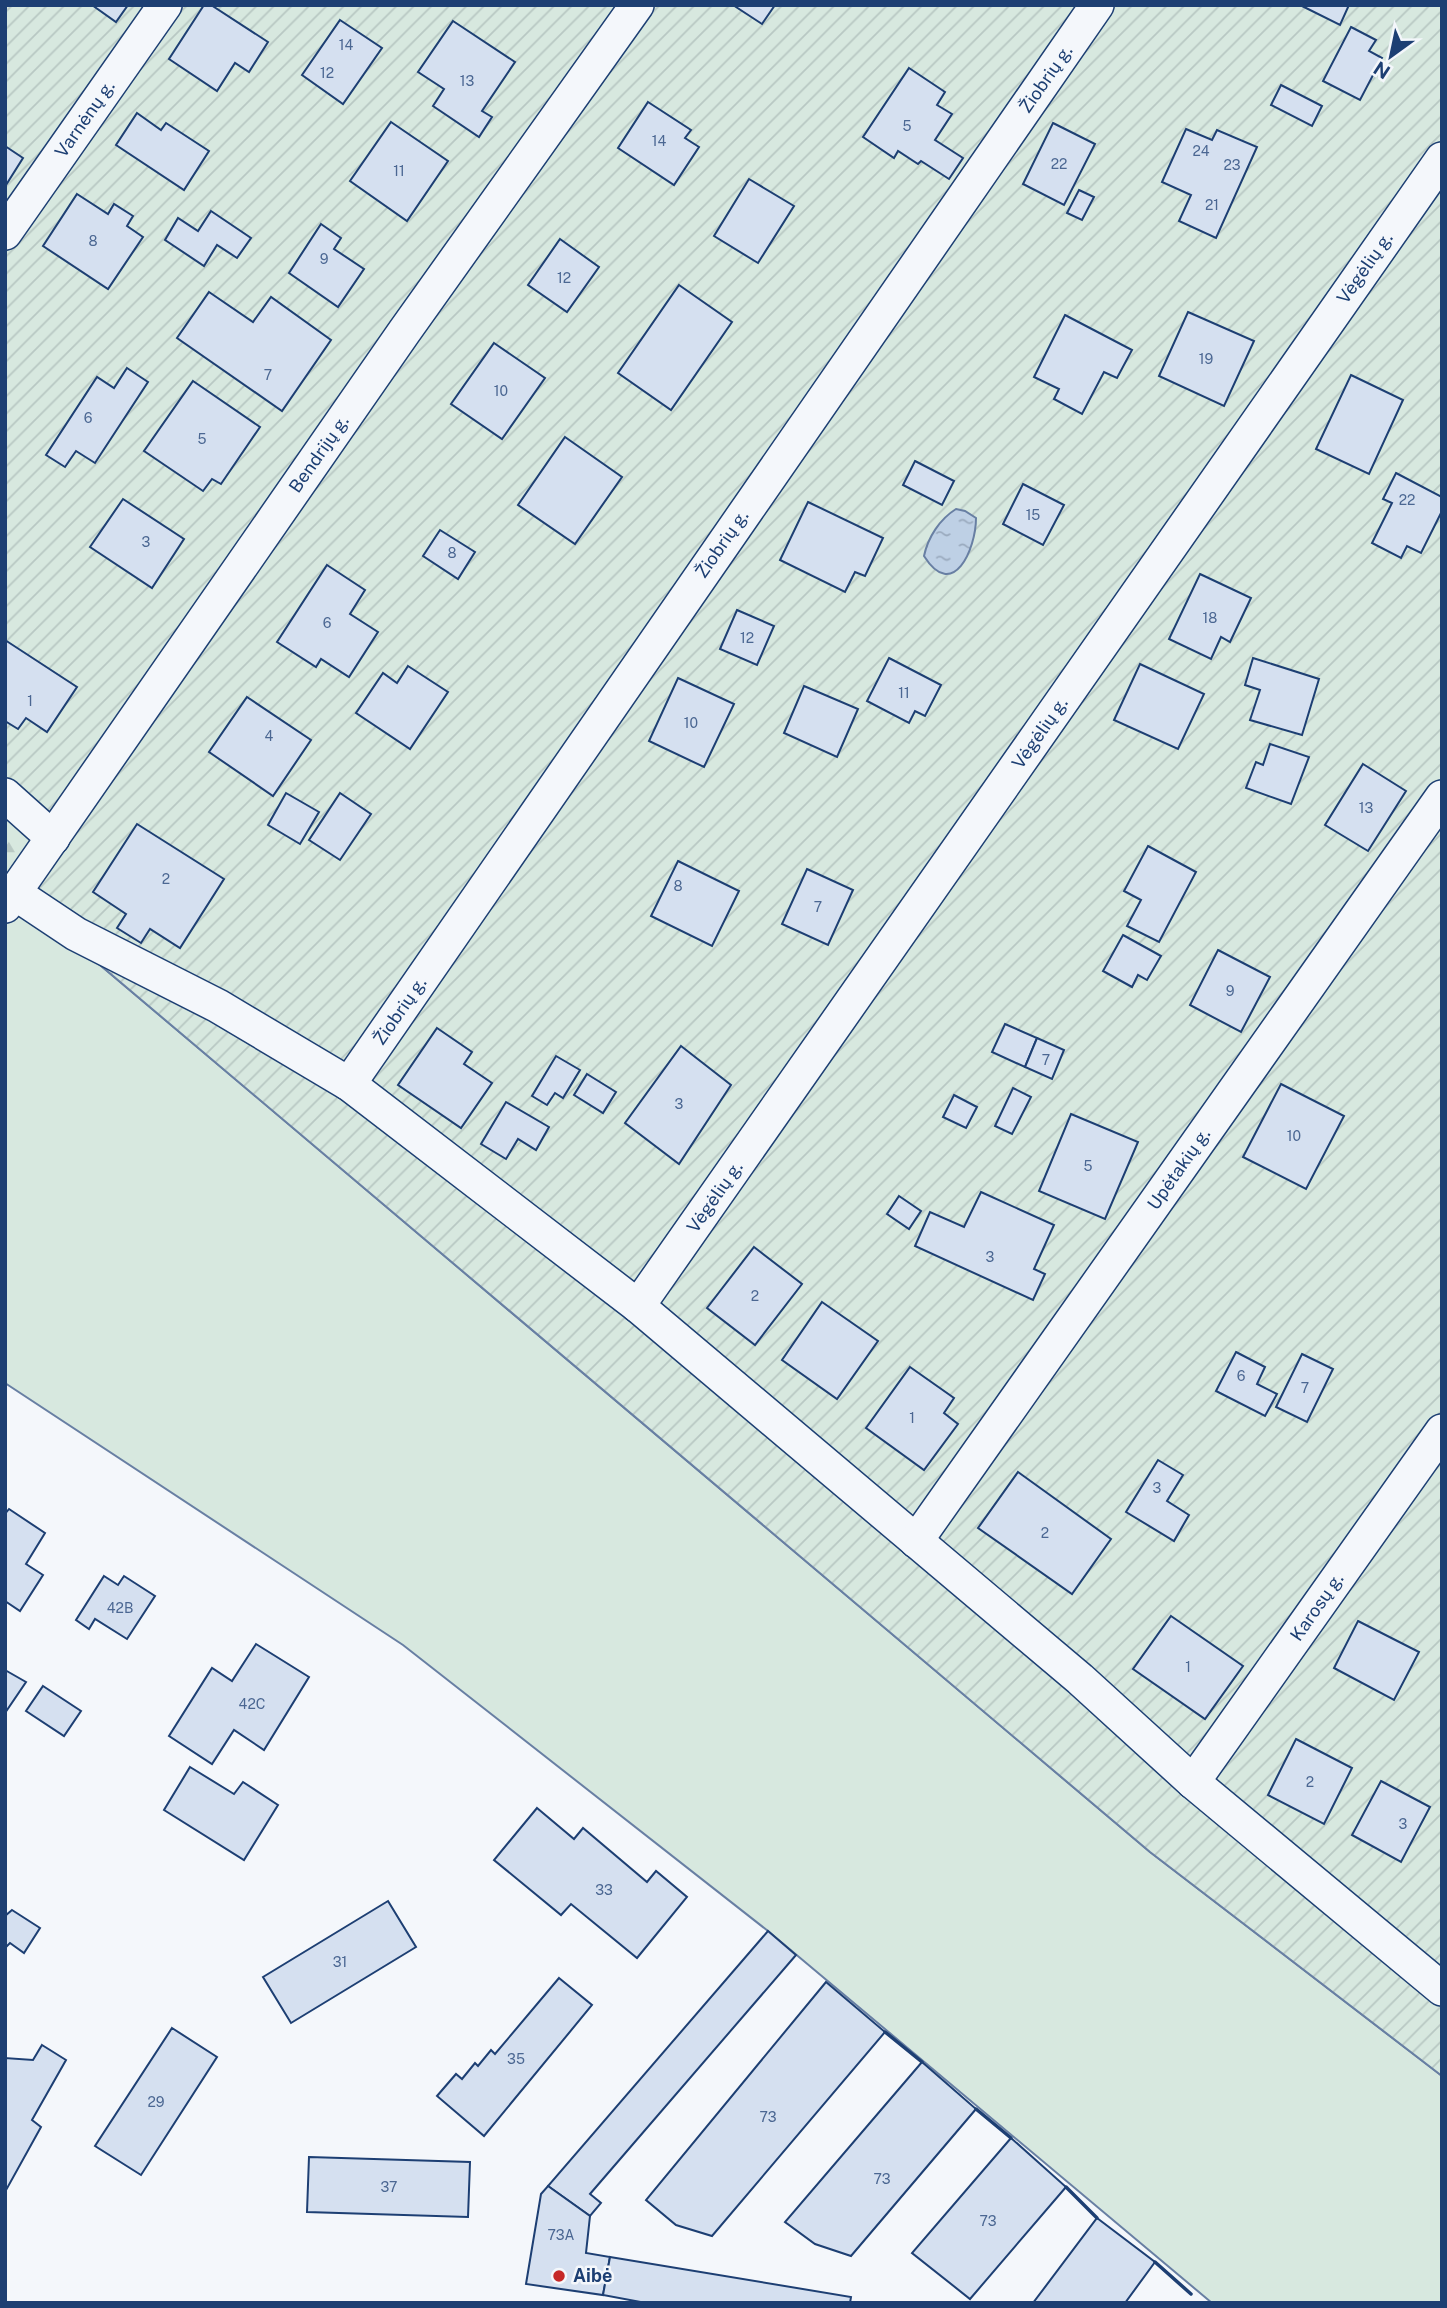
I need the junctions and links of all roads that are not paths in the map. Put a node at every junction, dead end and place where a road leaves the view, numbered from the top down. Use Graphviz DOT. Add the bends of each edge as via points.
graph roads {
  1 [pos="165,5"];
  2 [pos="637,5"];
  3 [pos="1097,5"];
  4 [pos="1442,159"];
  5 [pos="5,233"];
  6 [pos="5,795"];
  7 [pos="1442,797"];
  8 [pos="53,838"];
  9 [pos="10,900"];
  10 [pos="349,1084"];
  11 [pos="638,1306"];
  12 [pos="1442,1431"];
  13 [pos="916,1541"];
  14 [pos="1193,1783"];
  15 [pos="1442,1989"];
  1 -- 5 [label="street, Varnėnų g."];
  2 -- 8 [label="street, Bendrijų g."];
  3 -- 10 [label="street, Žiobrių g."];
  4 -- 11 [label="street, Vėgėlių g."];
  6 -- 8 [label="street"];
  7 -- 13 [label="street, Upėtakių g."];
  8 -- 9 [label="street, Bendrijų g."];
  9 -- 10 [label="street" via="218,1006"];
  10 -- 11 [label="street"];
  11 -- 13 [label="street"];
  12 -- 14 [label="street, Karosų g."];
  13 -- 14 [label="street" via="1080,1679"];
  14 -- 15 [label="street"];
}
